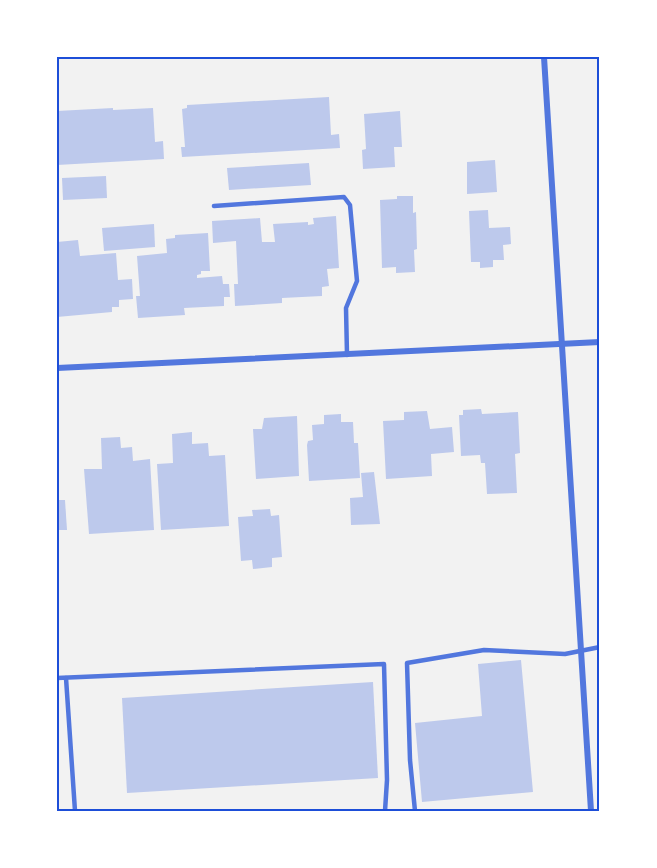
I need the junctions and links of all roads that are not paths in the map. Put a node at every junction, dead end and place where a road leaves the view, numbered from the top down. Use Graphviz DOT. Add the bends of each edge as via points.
graph roads {
  1 [pos="544,57"];
  2 [pos="214,206"];
  3 [pos="600,342"];
  4 [pos="561,344"];
  5 [pos="347,355"];
  6 [pos="57,368"];
  7 [pos="600,647"];
  8 [pos="581,651"];
  9 [pos="57,678"];
  10 [pos="66,678"];
  11 [pos="75,811"];
  12 [pos="385,811"];
  13 [pos="415,811"];
  14 [pos="591,811"];
  1 -- 4 [label="street"];
  2 -- 5 [label="lane" via="344,197 348,201 357,281 346,308"];
  3 -- 4 [label="street"];
  4 -- 5 [label="street"];
  4 -- 8 [label="street"];
  5 -- 6 [label="street"];
  7 -- 8 [label="lane"];
  8 -- 13 [label="lane" via="566,654 484,650 407,663"];
  8 -- 14 [label="street"];
  9 -- 10 [label="lane"];
  10 -- 11 [label="lane"];
  10 -- 12 [label="lane" via="384,664"];
}
